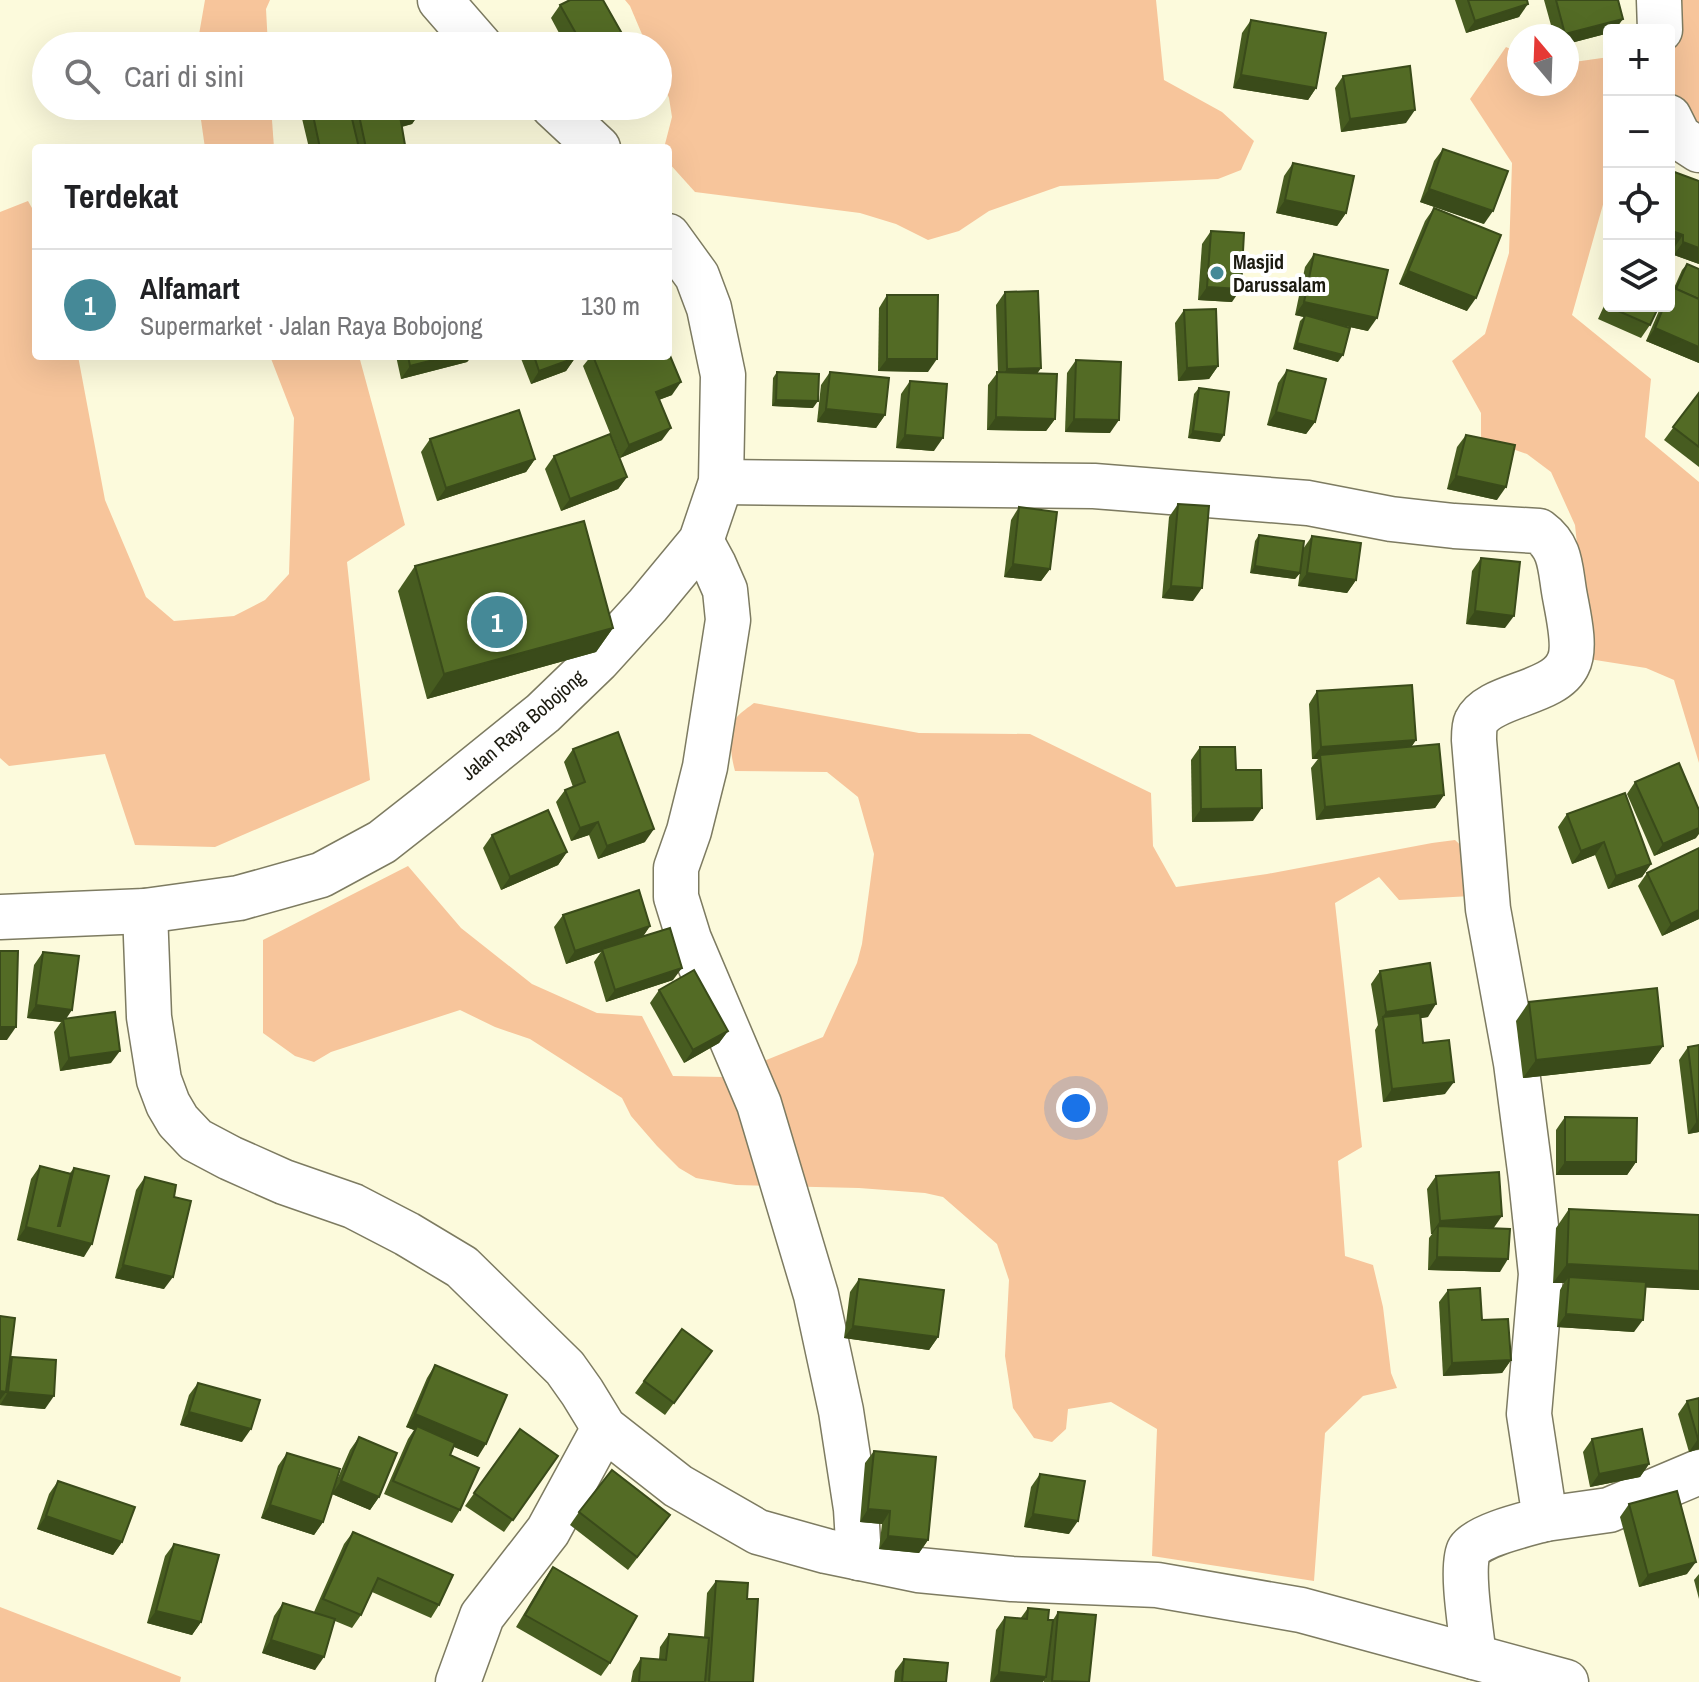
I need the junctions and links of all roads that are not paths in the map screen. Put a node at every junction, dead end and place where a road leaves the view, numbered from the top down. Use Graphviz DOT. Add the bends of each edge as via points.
graph roads {
  1 [pos="440,0"];
  2 [pos="1659,0"];
  3 [pos="1660,24"];
  4 [pos="468,32"];
  5 [pos="568,120"];
  6 [pos="1675,129"];
  7 [pos="594,144"];
  8 [pos="1699,150"];
  9 [pos="672,242"];
  10 [pos="721,482"];
  11 [pos="701,541"];
  12 [pos="145,911"];
  13 [pos="0,917"];
  14 [pos="604,1428"];
  15 [pos="1699,1472"];
  16 [pos="1545,1519"];
  17 [pos="859,1558"];
  18 [pos="1474,1657"];
  19 [pos="458,1682"];
  20 [pos="1566,1682"];
  1 -- 4 [label="street"];
  2 -- 3 [label="street"];
  5 -- 7 [label="street"];
  6 -- 8 [label="street"];
  9 -- 10 [label="street, Jalan Raya Bobojong" via="697,276 723,375"];
  10 -- 11 [label="street, Jalan Raya Bobojong"];
  10 -- 16 [label="street" via="1094,486 1308,503 1391,519 1539,531 1550,539 1561,570 1569,663 1555,680 1487,711 1476,721 1474,740 1488,909 1516,1063 1541,1274 1529,1414"];
  11 -- 12 [label="street, Jalan Raya Bobojong" via="598,660 543,713 382,842 321,875 239,898"];
  11 -- 17 [label="street" via="725,590 728,620 705,767 676,868 676,897 759,1104 816,1295 841,1411"];
  12 -- 13 [label="street, Jalan Raya Bobojong"];
  12 -- 14 [label="street" via="149,1017 159,1080 178,1121 196,1140 230,1158 353,1206 462,1267 565,1368"];
  14 -- 17 [label="street" via="678,1486 758,1532"];
  14 -- 19 [label="street" via="548,1531 482,1616"];
  15 -- 16 [label="street" via="1609,1510"];
  16 -- 18 [label="street" via="1487,1537 1470,1550 1465,1567"];
  17 -- 18 [label="street" via="1012,1579 1157,1585 1301,1610"];
  18 -- 20 [label="street"];
}
